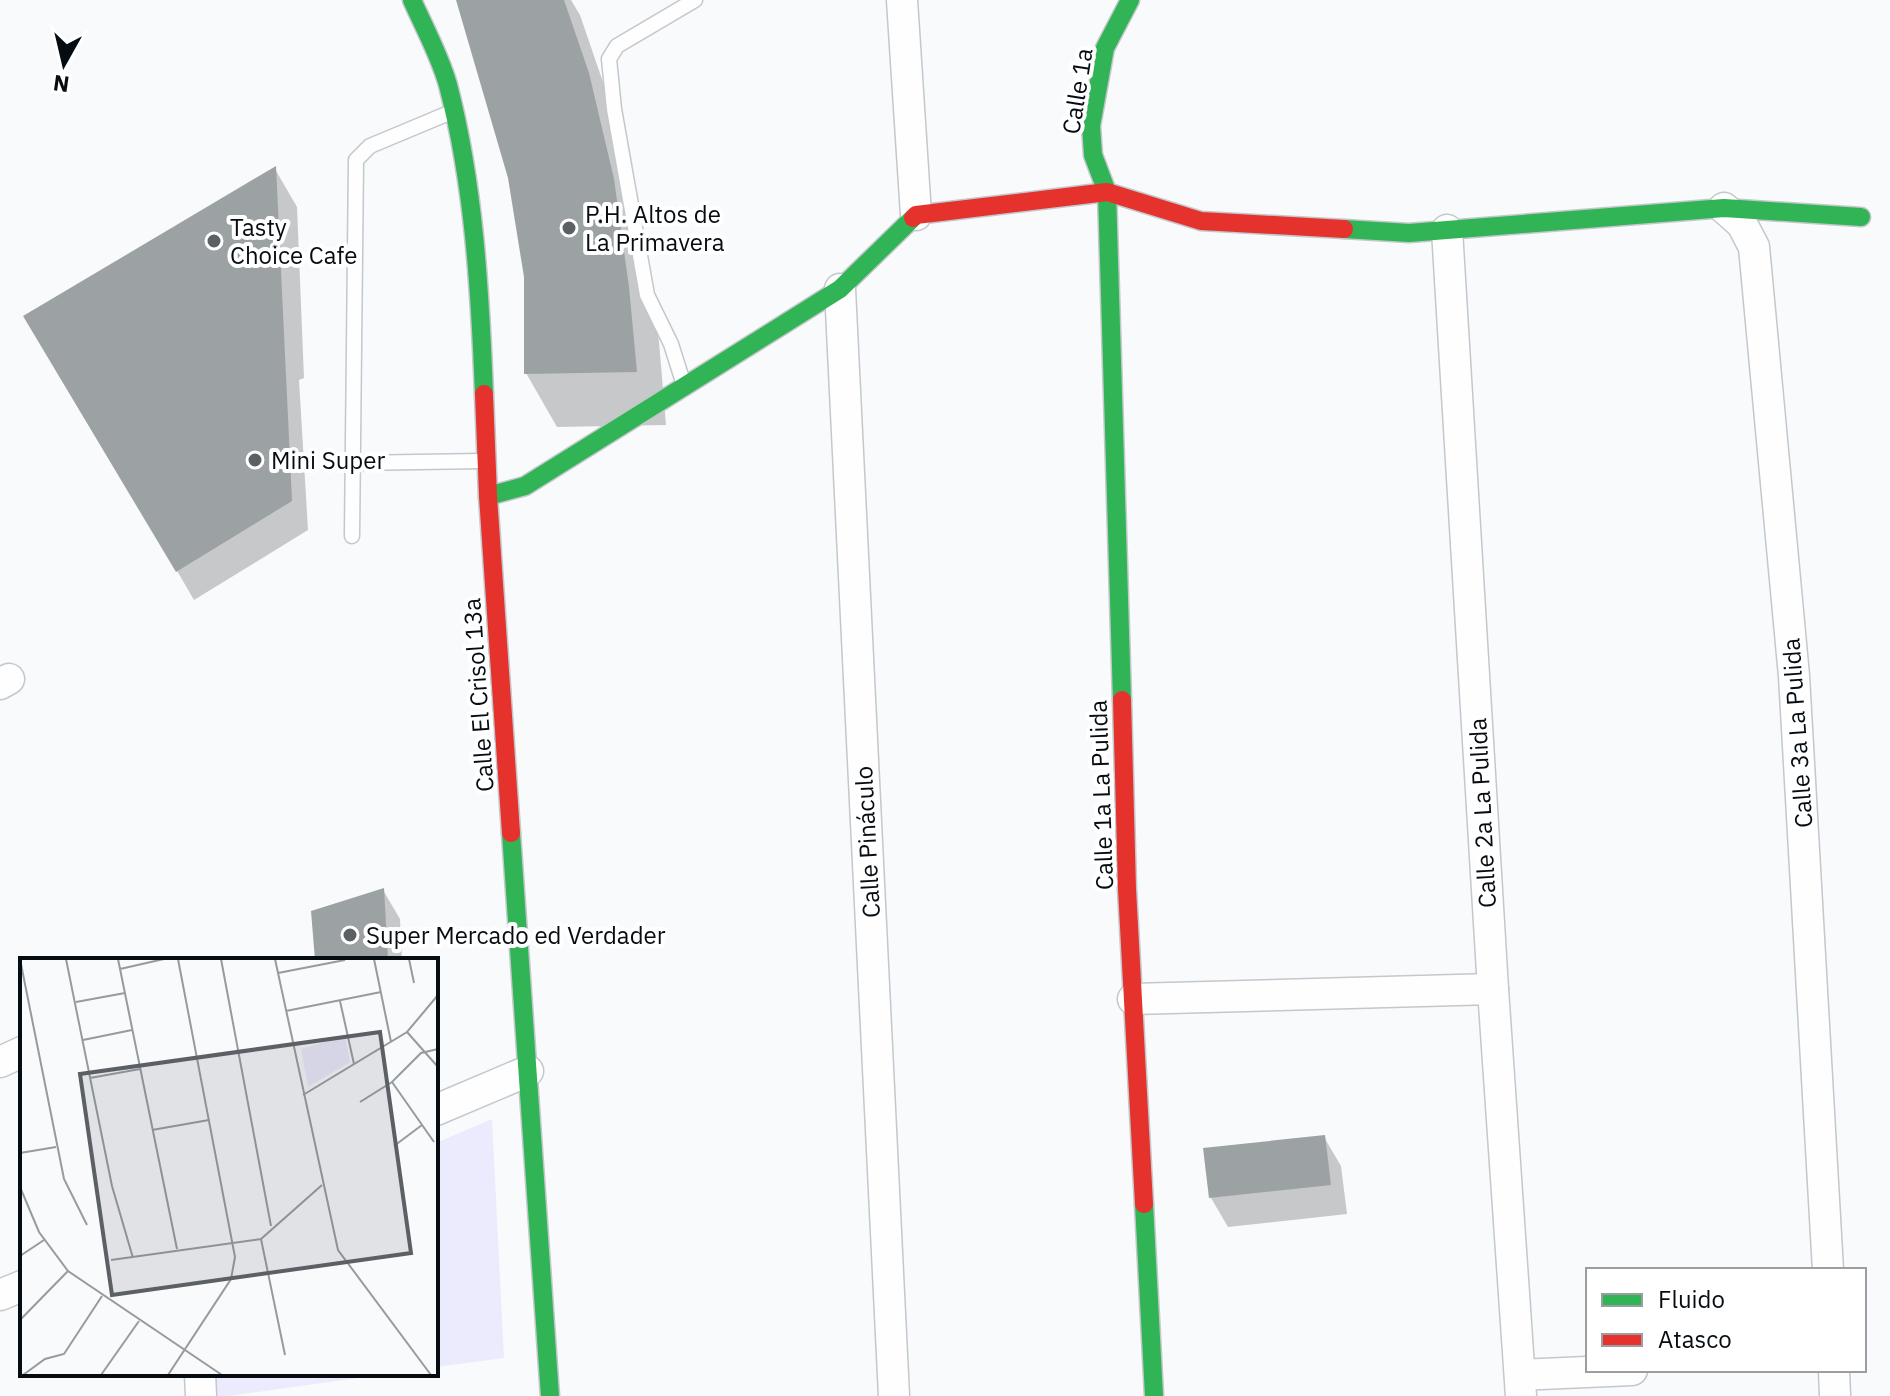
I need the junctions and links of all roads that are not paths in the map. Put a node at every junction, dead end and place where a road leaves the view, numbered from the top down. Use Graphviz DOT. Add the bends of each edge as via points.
graph roads {
  1 [pos="412,0"];
  2 [pos="695,0"];
  3 [pos="902,0"];
  4 [pos="1130,0"];
  5 [pos="453,112"];
  6 [pos="1107,192"];
  7 [pos="1724,208"];
  8 [pos="916,215"];
  9 [pos="1861,217"];
  10 [pos="1447,230"];
  11 [pos="840,289"];
  12 [pos="684,386"];
  13 [pos="487,461"];
  14 [pos="353,463"];
  15 [pos="488,496"];
  16 [pos="352,536"];
  17 [pos="1493,989"];
  18 [pos="1133,999"];
  19 [pos="20,1053"];
  20 [pos="0,1062"];
  21 [pos="528,1071"];
  22 [pos="438,1109"];
  23 [pos="1828,1268"];
  24 [pos="20,1287"];
  25 [pos="0,1295"];
  26 [pos="1618,1372"];
  27 [pos="1834,1372"];
  28 [pos="200,1376"];
  29 [pos="1520,1386"];
  30 [pos="201,1396"];
  31 [pos="550,1396"];
  32 [pos="894,1396"];
  33 [pos="1154,1396"];
  34 [pos="1835,1396"];
  1 -- 5 [label="street, Calle El Crisol 13a" via="447,82"];
  2 -- 12 [label="lane" via="617,46 609,59 647,295"];
  3 -- 8 [label="street"];
  4 -- 6 [label="street, Calle 1a" via="1105,48 1091,126 1093,155"];
  5 -- 13 [label="street, Calle El Crisol 13a" via="469,192 481,313"];
  5 -- 14 [label="lane" via="370,146 356,160"];
  6 -- 8 [label="street"];
  6 -- 10 [label="street" via="1201,221 1409,233"];
  6 -- 18 [label="street, Calle 1a La Pulida"];
  7 -- 9 [label="street"];
  7 -- 10 [label="street"];
  7 -- 23 [label="street, Calle 3a La Pulida" via="1742,224 1756,263 1794,676"];
  8 -- 11 [label="street"];
  10 -- 17 [label="street, Calle 2a La Pulida"];
  11 -- 12 [label="street"];
  11 -- 32 [label="street, Calle Pináculo"];
  12 -- 15 [label="street" via="525,486"];
  13 -- 14 [label="lane"];
  13 -- 15 [label="street, Calle El Crisol 13a"];
  14 -- 16 [label="lane"];
  15 -- 21 [label="street, Calle El Crisol 13a"];
  17 -- 18 [label="street"];
  17 -- 29 [label="street, Calle 2a La Pulida"];
  18 -- 33 [label="street, Calle 1a La Pulida"];
  19 -- 20 [label="street"];
  21 -- 22 [label="street"];
  21 -- 31 [label="street, Calle El Crisol 13a"];
  24 -- 25 [label="street"];
  26 -- 29 [label="street"];
  27 -- 34 [label="street"];
  28 -- 30 [label="street"];
}
